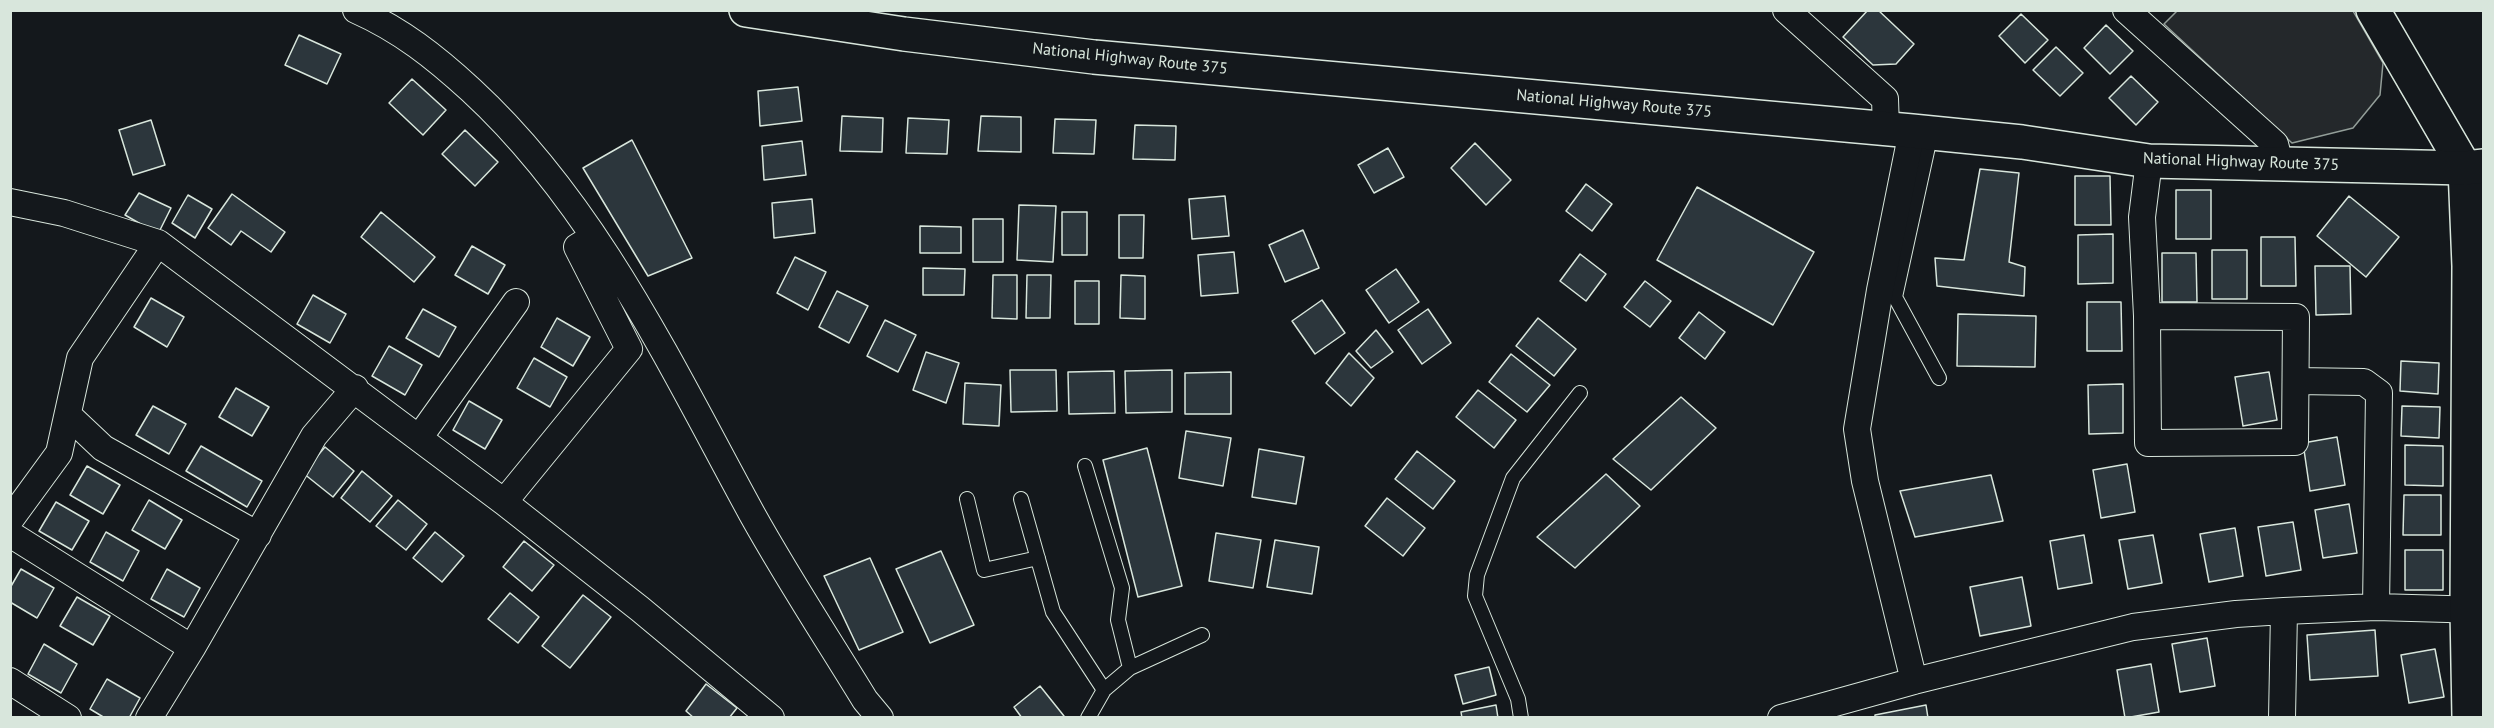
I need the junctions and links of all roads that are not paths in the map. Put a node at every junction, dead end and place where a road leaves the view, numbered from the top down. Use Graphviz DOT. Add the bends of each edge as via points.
graph roads {
  1 [pos="356,10"];
  2 [pos="746,10"];
  3 [pos="1786,10"];
  4 [pos="2126,10"];
  5 [pos="2373,10"];
  6 [pos="1910,131"];
  7 [pos="2149,161"];
  8 [pos="2280,164"];
  9 [pos="2474,167"];
  10 [pos="10,202"];
  11 [pos="594,237"];
  12 [pos="158,243"];
  13 [pos="2476,266"];
  14 [pos="516,302"];
  15 [pos="2147,316"];
  16 [pos="1939,378"];
  17 [pos="2296,381"];
  18 [pos="355,388"];
  19 [pos="1580,393"];
  20 [pos="68,415"];
  21 [pos="419,438"];
  22 [pos="1085,466"];
  23 [pos="967,499"];
  24 [pos="1022,499"];
  25 [pos="504,502"];
  26 [pos="10,520"];
  27 [pos="10,534"];
  28 [pos="258,535"];
  29 [pos="1038,558"];
  30 [pos="2376,607"];
  31 [pos="2475,610"];
  32 [pos="2284,611"];
  33 [pos="1202,634"];
  34 [pos="192,648"];
  35 [pos="1130,668"];
  36 [pos="10,681"];
  37 [pos="1914,681"];
  38 [pos="1104,690"];
  39 [pos="68,717"];
  40 [pos="149,717"];
  41 [pos="771,717"];
  42 [pos="880,717"];
  43 [pos="1088,717"];
  44 [pos="1521,717"];
  45 [pos="1781,717"];
  46 [pos="2282,717"];
  47 [pos="2469,717"];
  1 -- 11 [label="street" via="417,43 506,123 552,176"];
  2 -- 6 [label="main road, National Highway Route 375" via="1094,57"];
  3 -- 6 [label="street" via="1885,99"];
  4 -- 8 [label="street" via="2275,144"];
  5 -- 9 [label="main road"];
  6 -- 7 [label="main road, National Highway Route 375" via="2022,142"];
  6 -- 16 [label="lane" via="1895,297"];
  6 -- 37 [label="street" via="1857,429 1865,481"];
  7 -- 8 [label="main road, National Highway Route 375"];
  7 -- 15 [label="street" via="2142,217"];
  8 -- 9 [label="main road, National Highway Route 375"];
  9 -- 13 [label="main road"];
  10 -- 12 [label="street" via="64,213"];
  11 -- 25 [label="street" via="577,247 629,349"];
  11 -- 42 [label="street" via="660,346 754,517 865,700"];
  12 -- 18 [label="street"];
  12 -- 20 [label="street" via="80,358"];
  13 -- 31 [label="main road"];
  14 -- 21 [label="street"];
  15 -- 17 [label="street" via="2295,317"];
  15 -- 17 [label="street" via="2148,443 2295,442"];
  17 -- 30 [label="street" via="2364,382 2379,393"];
  18 -- 21 [label="street"];
  18 -- 28 [label="street" via="314,436"];
  19 -- 44 [label="lane" via="1513,478 1477,575 1475,596 1518,699"];
  20 -- 26 [label="street" via="59,453"];
  20 -- 28 [label="street" via="104,448"];
  21 -- 25 [label="street"];
  22 -- 35 [label="lane" via="1122,588 1118,620"];
  23 -- 29 [label="lane" via="984,570"];
  24 -- 29 [label="lane"];
  25 -- 41 [label="street"];
  27 -- 34 [label="street"];
  28 -- 34 [label="street"];
  29 -- 38 [label="lane" via="1053,612"];
  30 -- 31 [label="street"];
  30 -- 32 [label="street"];
  31 -- 47 [label="main road"];
  32 -- 37 [label="street" via="2133,627"];
  32 -- 46 [label="street"];
  33 -- 35 [label="lane"];
  34 -- 40 [label="street"];
  35 -- 38 [label="lane"];
  36 -- 39 [label="street"];
  37 -- 45 [label="street"];
  38 -- 43 [label="lane"];
}
